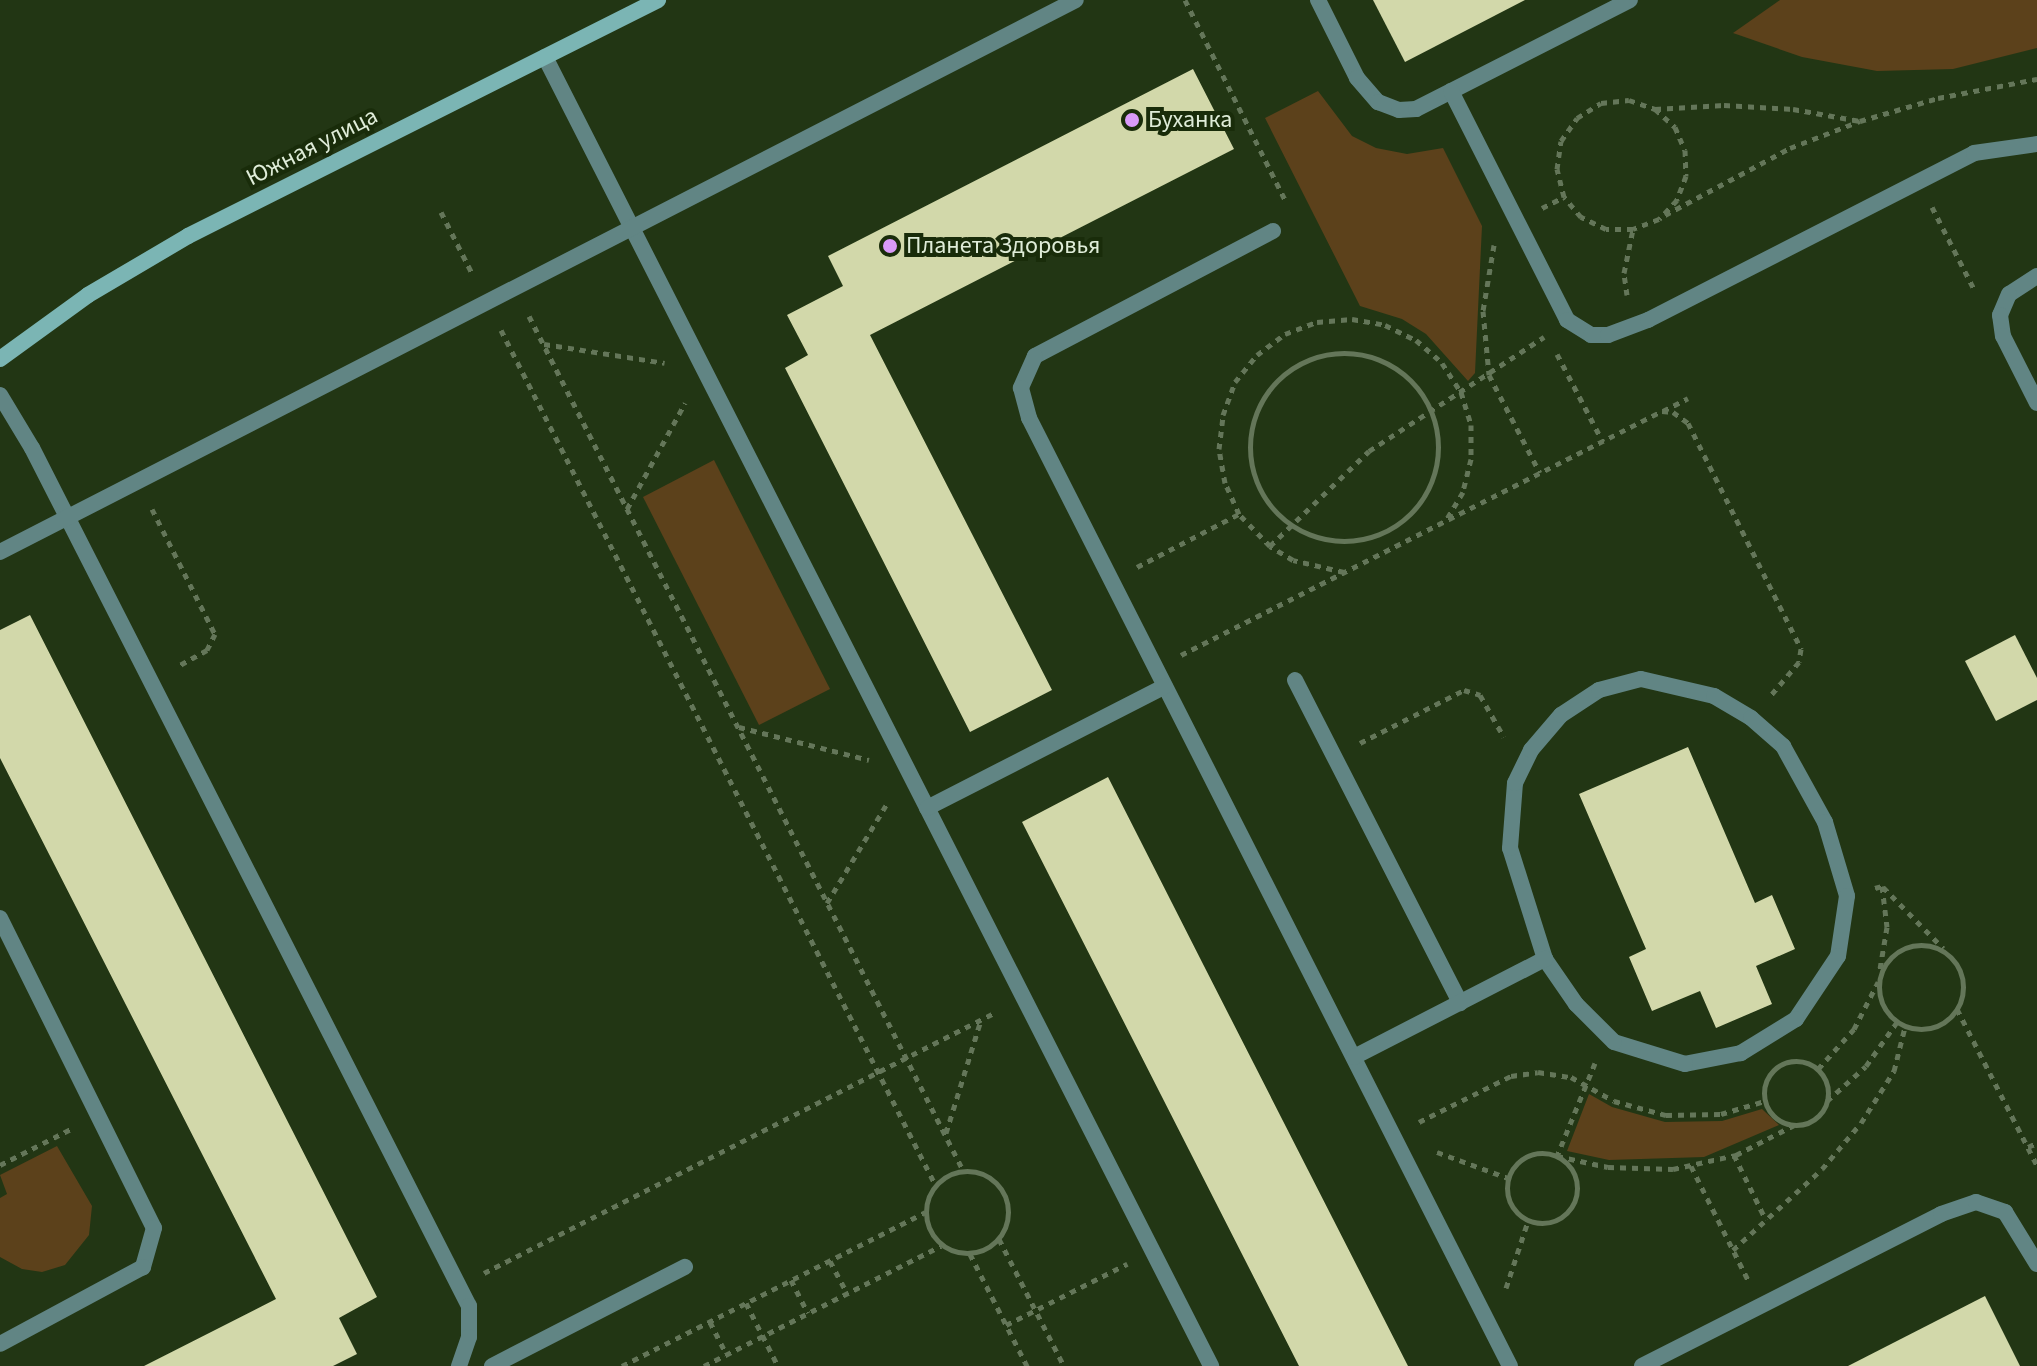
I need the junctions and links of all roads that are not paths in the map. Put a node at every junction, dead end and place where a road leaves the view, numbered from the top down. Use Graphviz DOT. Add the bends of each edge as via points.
graph roads {
  1 [pos="658,0"];
  2 [pos="1076,0"];
  3 [pos="1318,0"];
  4 [pos="1630,0"];
  5 [pos="545,57"];
  6 [pos="1451,91"];
  7 [pos="2037,144"];
  8 [pos="632,227"];
  9 [pos="1273,231"];
  10 [pos="2037,276"];
  11 [pos="0,359"];
  12 [pos="0,395"];
  13 [pos="2037,403"];
  14 [pos="66,516"];
  15 [pos="0,552"];
  16 [pos="1295,680"];
  17 [pos="1165,686"];
  18 [pos="927,808"];
  19 [pos="0,918"];
  20 [pos="1545,959"];
  21 [pos="1460,1003"];
  22 [pos="1354,1057"];
  23 [pos="2037,1264"];
  24 [pos="685,1267"];
  25 [pos="0,1344"];
  26 [pos="459,1366"];
  27 [pos="492,1366"];
  28 [pos="1211,1366"];
  29 [pos="1510,1366"];
  30 [pos="1642,1366"];
  1 -- 5 [label="street, Южная улица"];
  2 -- 8 [label="lane"];
  3 -- 6 [label="lane" via="1357,78 1378,102 1399,110 1416,109"];
  4 -- 6 [label="lane"];
  5 -- 8 [label="lane"];
  5 -- 11 [label="street, Южная улица" via="188,236 88,295"];
  6 -- 7 [label="lane" via="1567,320 1578,329 1608,335 1974,153"];
  8 -- 14 [label="lane"];
  8 -- 18 [label="lane"];
  9 -- 17 [label="lane" via="1035,356 1021,388 1029,418"];
  10 -- 13 [label="lane" via="2009,294 2000,315 2003,336"];
  12 -- 14 [label="lane"];
  14 -- 15 [label="lane"];
  14 -- 26 [label="lane" via="469,1306 469,1337"];
  16 -- 21 [label="lane"];
  17 -- 18 [label="lane"];
  17 -- 22 [label="lane"];
  18 -- 28 [label="lane"];
  19 -- 25 [label="lane" via="149,1211 152,1249 143,1267"];
  20 -- 20 [label="lane" via="1510,848 1521,771 1531,750 1561,715 1599,690 1641,679 1714,696 1783,746 1825,822 1847,896 1838,956 1796,1019 1741,1053 1685,1064 1614,1042 1576,1004"];
  20 -- 21 [label="lane"];
  21 -- 22 [label="lane"];
  22 -- 29 [label="lane"];
  23 -- 30 [label="lane" via="2005,1212 1976,1202 1941,1214"];
  24 -- 27 [label="lane"];
}
